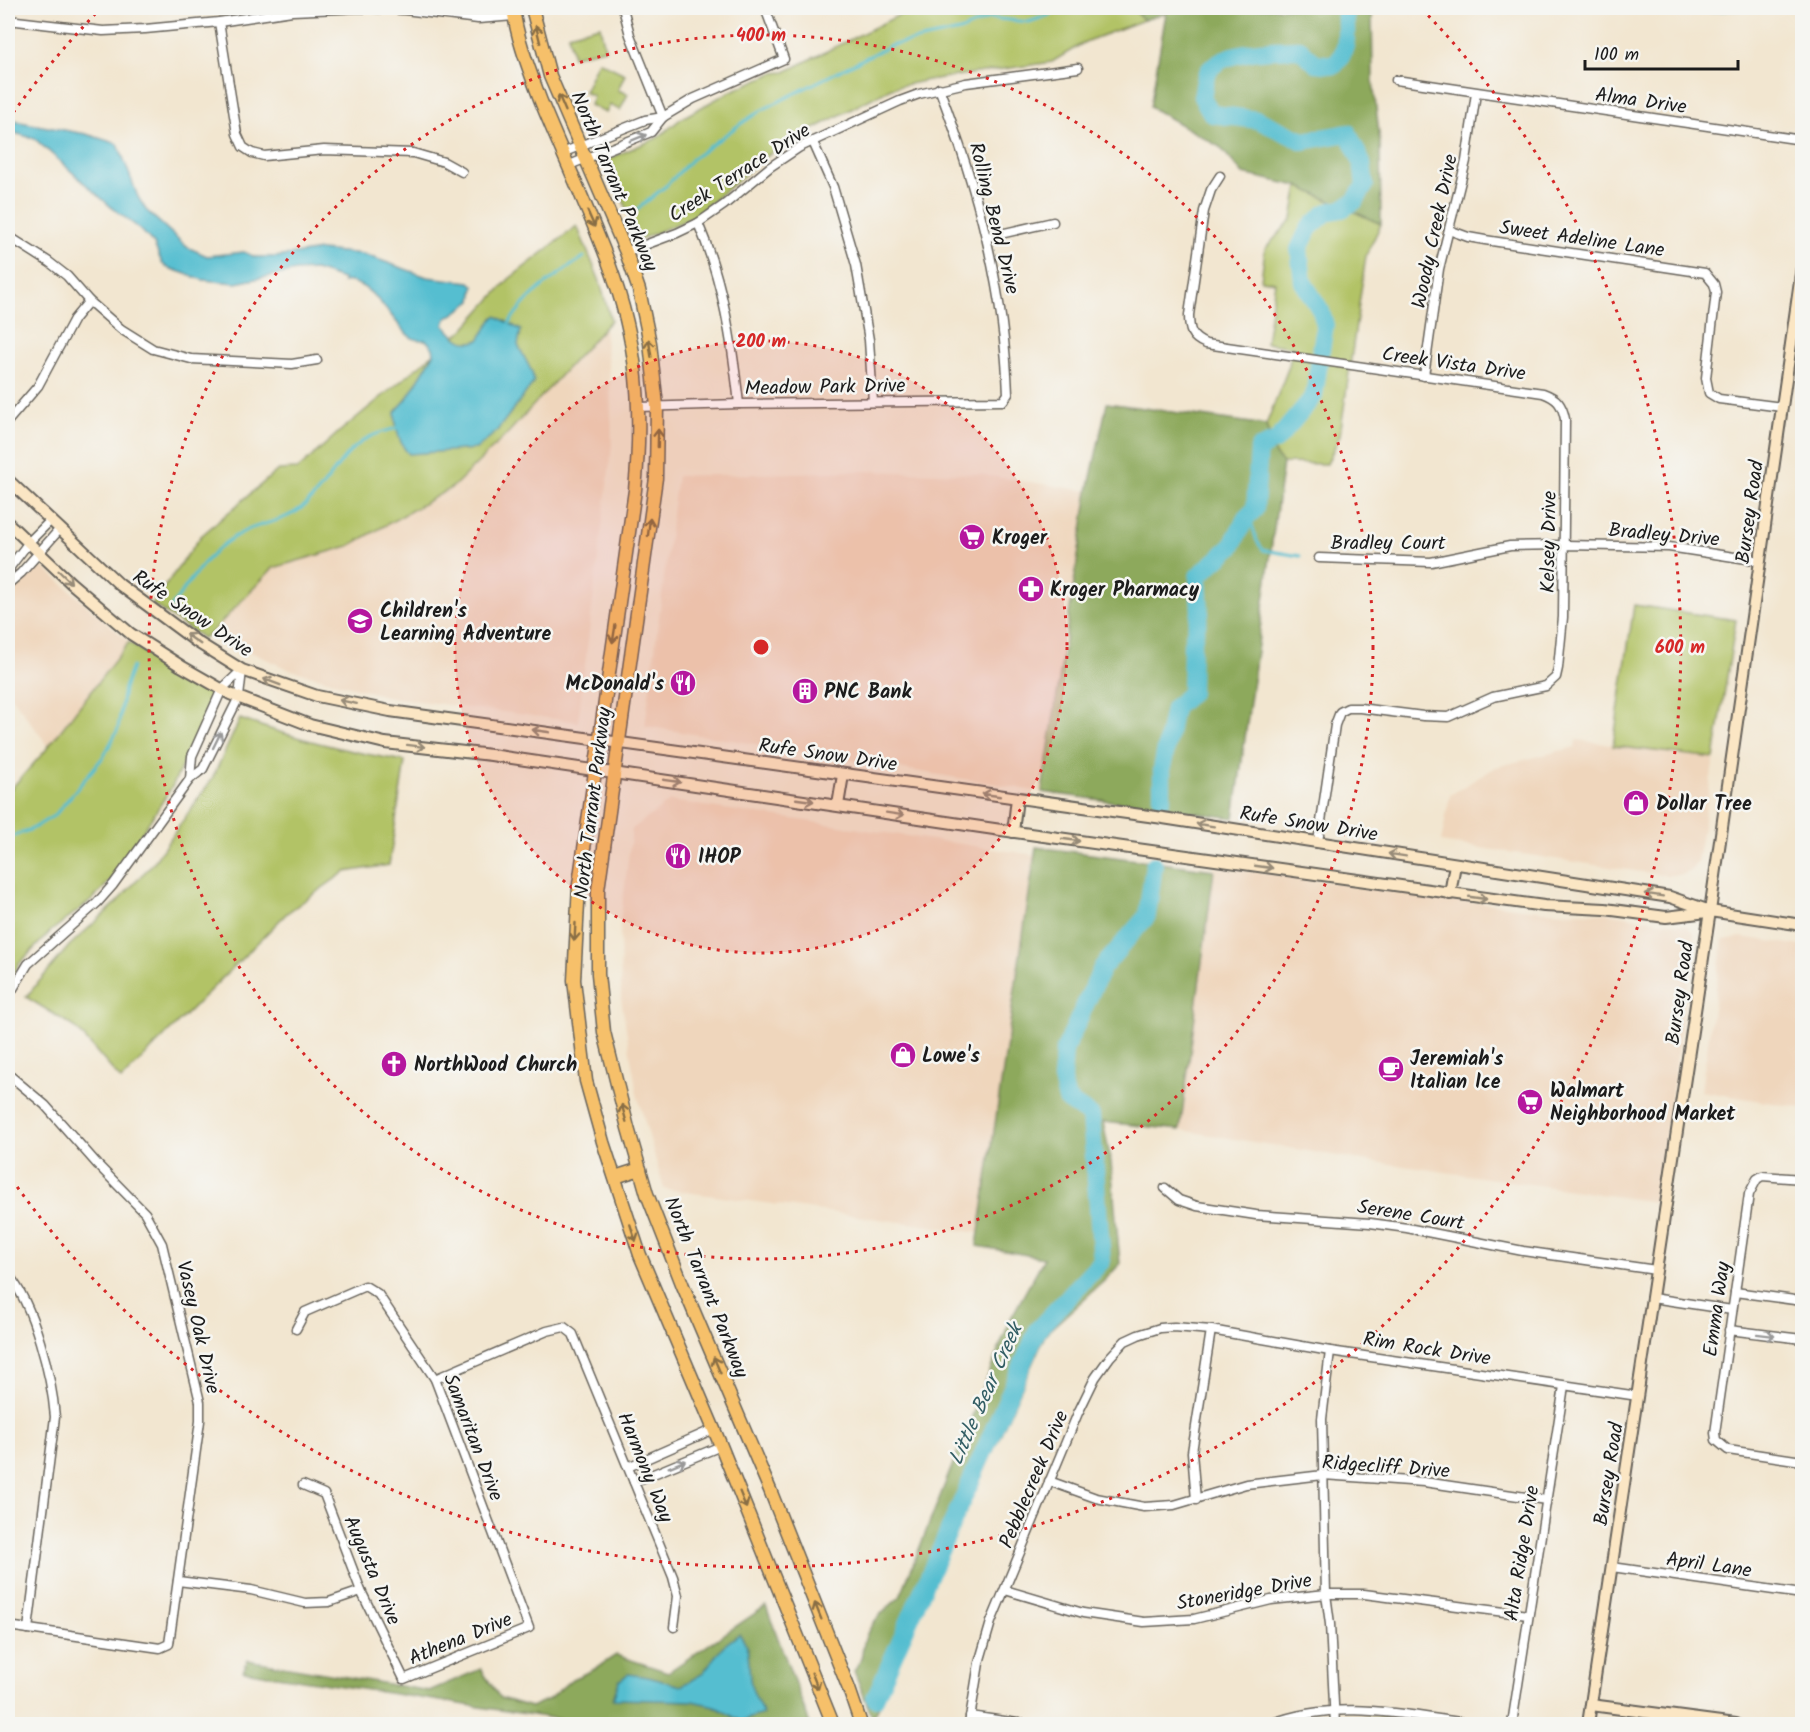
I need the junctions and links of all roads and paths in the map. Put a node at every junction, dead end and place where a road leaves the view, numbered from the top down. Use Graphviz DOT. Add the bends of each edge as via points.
graph roads {
  1 [pos="532,8"];
  2 [pos="623,8"];
  3 [pos="765,8"];
  4 [pos="513,12"];
  5 [pos="8,20"];
  6 [pos="219,21"];
  7 [pos="1078,68"];
  8 [pos="1396,80"];
  9 [pos="939,88"];
  10 [pos="1476,93"];
  11 [pos="663,117"];
  12 [pos="1803,140"];
  13 [pos="813,142"];
  14 [pos="580,146"];
  15 [pos="562,153"];
  16 [pos="586,159"];
  17 [pos="567,166"];
  18 [pos="462,172"];
  19 [pos="1220,176"];
  20 [pos="1053,222"];
  21 [pos="698,223"];
  22 [pos="1449,230"];
  23 [pos="8,236"];
  24 [pos="987,237"];
  25 [pos="626,252"];
  26 [pos="1803,267"];
  27 [pos="89,301"];
  28 [pos="317,360"];
  29 [pos="1424,376"];
  30 [pos="1008,394"];
  31 [pos="873,402"];
  32 [pos="1559,402"];
  33 [pos="739,404"];
  34 [pos="657,406"];
  35 [pos="639,407"];
  36 [pos="1782,407"];
  37 [pos="8,421"];
  38 [pos="8,480"];
  39 [pos="50,521"];
  40 [pos="8,523"];
  41 [pos="59,530"];
  42 [pos="29,542"];
  43 [pos="1564,544"];
  44 [pos="39,552"];
  45 [pos="1319,558"];
  46 [pos="1760,561"];
  47 [pos="622,581"];
  48 [pos="8,583"];
  49 [pos="642,584"];
  50 [pos="242,670"];
  51 [pos="222,688"];
  52 [pos="238,697"];
  53 [pos="598,740"];
  54 [pos="619,743"];
  55 [pos="594,770"];
  56 [pos="614,773"];
  57 [pos="843,775"];
  58 [pos="190,779"];
  59 [pos="1017,798"];
  60 [pos="838,805"];
  61 [pos="1013,832"];
  62 [pos="1318,842"];
  63 [pos="1455,864"];
  64 [pos="1450,894"];
  65 [pos="1710,911"];
  66 [pos="1803,925"];
  67 [pos="8,997"];
  68 [pos="8,1074"];
  69 [pos="640,1169"];
  70 [pos="615,1177"];
  71 [pos="1803,1179"];
  72 [pos="1166,1188"];
  73 [pos="1656,1270"];
  74 [pos="8,1275"];
  75 [pos="1735,1292"];
  76 [pos="1652,1298"];
  77 [pos="1803,1301"];
  78 [pos="1732,1310"];
  79 [pos="296,1329"];
  80 [pos="1211,1330"];
  81 [pos="1730,1330"];
  82 [pos="1803,1339"];
  83 [pos="1330,1351"];
  84 [pos="435,1378"];
  85 [pos="1564,1386"];
  86 [pos="1638,1396"];
  87 [pos="714,1429"];
  88 [pos="721,1446"];
  89 [pos="1803,1461"];
  90 [pos="628,1467"];
  91 [pos="1323,1475"];
  92 [pos="1049,1481"];
  93 [pos="634,1482"];
  94 [pos="303,1485"];
  95 [pos="1196,1500"];
  96 [pos="1546,1500"];
  97 [pos="1612,1567"];
  98 [pos="178,1581"];
  99 [pos="1005,1590"];
  100 [pos="361,1591"];
  101 [pos="1326,1594"];
  102 [pos="1803,1594"];
  103 [pos="1528,1615"];
  104 [pos="8,1626"];
  105 [pos="674,1627"];
  106 [pos="529,1628"];
  107 [pos="28,1629"];
  108 [pos="404,1679"];
  109 [pos="1591,1705"];
  110 [pos="1334,1709"];
  111 [pos="970,1720"];
  112 [pos="833,1725"];
  113 [pos="861,1725"];
  114 [pos="1025,1725"];
  115 [pos="1270,1725"];
  116 [pos="1335,1725"];
  117 [pos="1475,1725"];
  118 [pos="1512,1725"];
  119 [pos="1588,1725"];
  120 [pos="1736,1725"];
  14 -- 1 [label="main road, North Tarrant Parkway, one-way" via="550,76"];
  2 -- 11 [label="street"];
  3 -- 11 [label="street" via="784,59 693,99"];
  4 -- 6 [label="street" via="478,19 362,8 292,11"];
  4 -- 15 [label="main road, North Tarrant Parkway" via="524,57"];
  5 -- 6 [label="street" via="103,31"];
  6 -- 18 [label="street" via="237,134 243,147 252,153 413,153"];
  7 -- 9 [label="street, Creek Terrace Drive"];
  8 -- 10 [label="street, Alma Drive"];
  9 -- 13 [label="street, Creek Terrace Drive" via="900,101"];
  9 -- 24 [label="street, Rolling Bend Drive"];
  10 -- 12 [label="street, Alma Drive"];
  10 -- 22 [label="street, Woody Creek Drive" via="1466,161"];
  11 -- 14 [label="street" via="645,120"];
  16 -- 11 [label="street, one-way" via="651,132"];
  13 -- 21 [label="street, Creek Terrace Drive" via="770,167"];
  13 -- 31 [label="street" via="833,187 856,265 870,340"];
  14 -- 15 [label="street"];
  14 -- 16 [label="main road, North Tarrant Parkway"];
  15 -- 17 [label="main road, North Tarrant Parkway"];
  16 -- 17 [label="street"];
  16 -- 25 [label="main road, North Tarrant Parkway"];
  17 -- 35 [label="main road, North Tarrant Parkway, one-way" via="621,298 634,354"];
  19 -- 29 [label="street, Creek Vista Drive" via="1204,211 1189,315 1189,327 1198,341"];
  20 -- 24 [label="street"];
  21 -- 25 [label="street, Creek Terrace Drive"];
  21 -- 33 [label="street" via="724,300"];
  22 -- 29 [label="street, Woody Creek Drive" via="1439,269"];
  22 -- 36 [label="street, Sweet Adeline Lane" via="1485,240 1705,273 1716,292 1706,378 1709,393 1719,399"];
  23 -- 27 [label="street" via="67,276"];
  24 -- 30 [label="street, Rolling Bend Drive" via="1001,313"];
  34 -- 25 [label="main road, North Tarrant Parkway, one-way" via="648,333"];
  26 -- 36 [label="main road, Bursey Road"];
  27 -- 28 [label="street" via="138,341 172,355 292,364"];
  27 -- 37 [label="street" via="74,319 38,386"];
  29 -- 32 [label="street, Creek Vista Drive" via="1543,393"];
  30 -- 31 [label="street, Meadow Park Drive" via="1003,401"];
  31 -- 33 [label="street, Meadow Park Drive"];
  32 -- 43 [label="street, Kelsey Drive" via="1565,419"];
  33 -- 34 [label="street, Meadow Park Drive"];
  34 -- 35 [label="street, Meadow Park Drive"];
  49 -- 34 [label="main road, North Tarrant Parkway, one-way" via="656,478"];
  35 -- 47 [label="main road, North Tarrant Parkway" via="639,444"];
  36 -- 46 [label="main road, Bursey Road"];
  38 -- 39 [label="main road, Rufe Snow Drive"];
  39 -- 41 [label="main road, Rufe Snow Drive"];
  39 -- 42 [label="street"];
  40 -- 42 [label="main road, Rufe Snow Drive"];
  41 -- 44 [label="street"];
  50 -- 41 [label="main road, Rufe Snow Drive, one-way" via="151,609"];
  42 -- 44 [label="main road, Rufe Snow Drive"];
  42 -- 48 [label="street" via="10,567"];
  43 -- 45 [label="street, Bradley Court" via="1510,546 1431,562"];
  43 -- 46 [label="street, Bradley Drive" via="1669,547"];
  43 -- 62 [label="street, Kelsey Drive" via="1562,643 1556,676 1541,687 1493,697 1448,717 1360,708 1340,712"];
  44 -- 48 [label="street"];
  44 -- 51 [label="main road, Rufe Snow Drive, one-way" via="131,634"];
  46 -- 65 [label="main road, Bursey Road"];
  47 -- 49 [label="main road"];
  47 -- 53 [label="main road, North Tarrant Parkway, one-way"];
  49 -- 54 [label="main road, North Tarrant Parkway"];
  50 -- 51 [label="street"];
  50 -- 52 [label="street"];
  53 -- 50 [label="main road, Rufe Snow Drive, one-way" via="390,711 317,696"];
  51 -- 52 [label="main road, Rufe Snow Drive"];
  51 -- 58 [label="street" via="192,756"];
  52 -- 55 [label="main road, Rufe Snow Drive, one-way" via="310,724 385,743"];
  58 -- 52 [label="street, one-way" via="203,769"];
  53 -- 54 [label="main road, Rufe Snow Drive"];
  53 -- 55 [label="main road, North Tarrant Parkway"];
  54 -- 56 [label="main road, North Tarrant Parkway"];
  54 -- 57 [label="main road, Rufe Snow Drive"];
  55 -- 56 [label="main road, Rufe Snow Drive"];
  55 -- 70 [label="main road, North Tarrant Parkway, one-way" via="579,884 574,980 586,1081"];
  56 -- 60 [label="main road, Rufe Snow Drive, one-way"];
  69 -- 56 [label="main road, North Tarrant Parkway, one-way" via="612,1070 598,974 598,890"];
  59 -- 57 [label="main road, Rufe Snow Drive, one-way"];
  57 -- 60 [label="main road"];
  58 -- 67 [label="street" via="113,885 28,964"];
  59 -- 61 [label="main road"];
  62 -- 59 [label="main road, Rufe Snow Drive, one-way"];
  60 -- 61 [label="main road, Rufe Snow Drive, one-way"];
  61 -- 64 [label="main road, Rufe Snow Drive, one-way"];
  63 -- 62 [label="main road, Rufe Snow Drive, one-way"];
  63 -- 64 [label="main road"];
  65 -- 63 [label="main road, Rufe Snow Drive, one-way" via="1670,897"];
  64 -- 65 [label="main road, Rufe Snow Drive, one-way" via="1666,917"];
  65 -- 66 [label="main road, Rufe Snow Drive"];
  65 -- 73 [label="main road, Bursey Road"];
  68 -- 98 [label="street, Vasey Oak Drive" via="45,1105 145,1213 162,1244 200,1402"];
  69 -- 70 [label="main road"];
  113 -- 69 [label="main road, North Tarrant Parkway, one-way" via="770,1490 683,1286"];
  70 -- 87 [label="main road, North Tarrant Parkway, one-way" via="640,1256"];
  71 -- 75 [label="street, Emma Way" via="1772,1175 1757,1179 1749,1194"];
  72 -- 73 [label="street, Serene Court" via="1179,1200 1197,1206 1420,1229 1523,1251"];
  73 -- 76 [label="main road, Bursey Road"];
  74 -- 107 [label="street" via="36,1328 55,1417"];
  75 -- 77 [label="street"];
  75 -- 78 [label="street, Emma Way"];
  76 -- 78 [label="street"];
  76 -- 86 [label="main road, Bursey Road"];
  78 -- 81 [label="street, Emma Way"];
  79 -- 84 [label="street, Samaritan Drive" via="305,1312 365,1286 378,1294"];
  80 -- 83 [label="street, Rim Rock Drive"];
  80 -- 92 [label="street, Pebblecreek Drive" via="1160,1328 1119,1347 1095,1378"];
  80 -- 95 [label="street" via="1192,1452"];
  81 -- 82 [label="street, one-way"];
  81 -- 89 [label="street, Emma Way" via="1716,1440 1736,1452"];
  83 -- 85 [label="street, Rim Rock Drive"];
  83 -- 91 [label="street" via="1322,1419"];
  84 -- 90 [label="street, Harmony Way" via="564,1327 573,1334"];
  84 -- 106 [label="street, Samaritan Drive"];
  85 -- 86 [label="street, Rim Rock Drive"];
  85 -- 96 [label="street, Alta Ridge Drive"];
  86 -- 97 [label="main road, Bursey Road"];
  87 -- 88 [label="main road, North Tarrant Parkway"];
  87 -- 90 [label="street"];
  93 -- 88 [label="street, one-way"];
  88 -- 112 [label="main road, North Tarrant Parkway, one-way"];
  90 -- 93 [label="street, Harmony Way"];
  91 -- 95 [label="street, Ridgecliff Drive" via="1246,1484"];
  91 -- 96 [label="street, Ridgecliff Drive" via="1424,1482"];
  91 -- 101 [label="street"];
  92 -- 95 [label="street, Ridgecliff Drive" via="1136,1507 1162,1507"];
  92 -- 99 [label="street, Pebblecreek Drive"];
  93 -- 105 [label="street, Harmony Way" via="674,1577 678,1596"];
  94 -- 100 [label="street, Augusta Drive" via="324,1494"];
  96 -- 103 [label="street, Alta Ridge Drive"];
  97 -- 102 [label="street, April Lane"];
  97 -- 109 [label="main road, Bursey Road"];
  98 -- 100 [label="street" via="251,1590 305,1603 329,1602"];
  98 -- 107 [label="street, Vasey Oak Drive" via="169,1644 160,1648"];
  99 -- 101 [label="street, Stoneridge Drive" via="1083,1613 1144,1622 1194,1618 1270,1600"];
  99 -- 111 [label="street, Pebblecreek Drive" via="984,1646"];
  100 -- 108 [label="street, Augusta Drive"];
  101 -- 103 [label="street, Stoneridge Drive" via="1364,1594"];
  101 -- 110 [label="street"];
  103 -- 118 [label="street, Alta Ridge Drive"];
  104 -- 107 [label="street"];
  106 -- 108 [label="street, Athena Drive"];
  109 -- 119 [label="main road, Bursey Road"];
  109 -- 120 [label="main road"];
  110 -- 115 [label="street" via="1288,1717"];
  110 -- 116 [label="street"];
  110 -- 117 [label="street" via="1363,1709"];
  111 -- 114 [label="street"];
}
